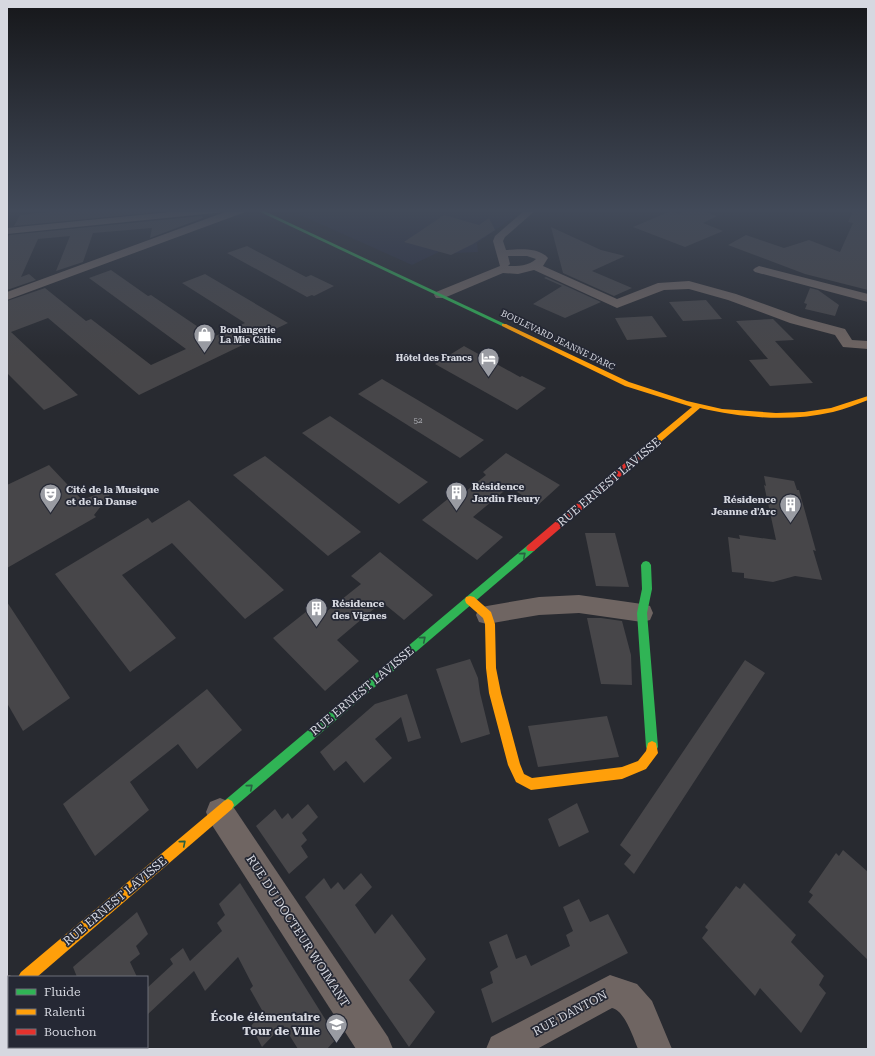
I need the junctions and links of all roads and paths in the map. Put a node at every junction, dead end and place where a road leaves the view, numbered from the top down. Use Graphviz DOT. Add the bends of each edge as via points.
graph roads {
  1 [pos="105,258"];
  2 [pos="363,258"];
  3 [pos="502,258"];
  4 [pos="542,258"];
  5 [pos="535,266"];
  6 [pos="502,269"];
  7 [pos="759,270"];
  8 [pos="440,294"];
  9 [pos="7,296"];
  10 [pos="868,298"];
  11 [pos="868,345"];
  12 [pos="868,398"];
  13 [pos="698,406"];
  14 [pos="646,565"];
  15 [pos="470,600"];
  16 [pos="642,613"];
  17 [pos="487,615"];
  18 [pos="220,812"];
  19 [pos="27,976"];
  20 [pos="376,1049"];
  21 [pos="503,1049"];
  22 [pos="655,1049"];
  1 -- 9 [label="street"];
  2 -- 8 [label="street, BOULEVARD JEANNE D'ARC"];
  3 -- 6 [label="street"];
  4 -- 5 [label="street"];
  5 -- 6 [label="street" via="518,270"];
  5 -- 11 [label="street" via="617,304 662,286 689,286 732,297 795,320 840,332 848,344"];
  6 -- 8 [label="street"];
  7 -- 10 [label="street"];
  8 -- 13 [label="street, BOULEVARD JEANNE D'ARC" via="627,384"];
  12 -- 13 [label="street, BOULEVARD JEANNE D'ARC" via="832,410 804,414 776,415"];
  15 -- 13 [label="street, RUE ERNEST LAVISSE, one-way"];
  14 -- 16 [label="street" via="647,589"];
  15 -- 17 [label="street"];
  18 -- 15 [label="street, RUE ERNEST LAVISSE, one-way"];
  16 -- 17 [label="street" via="579,604 539,606"];
  16 -- 17 [label="street" via="652,753 642,765 622,772 531,784 520,778 514,765 495,694 491,668 490,624"];
  19 -- 18 [label="street, RUE ERNEST LAVISSE, one-way"];
  18 -- 20 [label="street, RUE DU DOCTEUR WOIMANT"];
  21 -- 22 [label="street, RUE DANTON" via="610,991 626,995 640,1012"];
}
